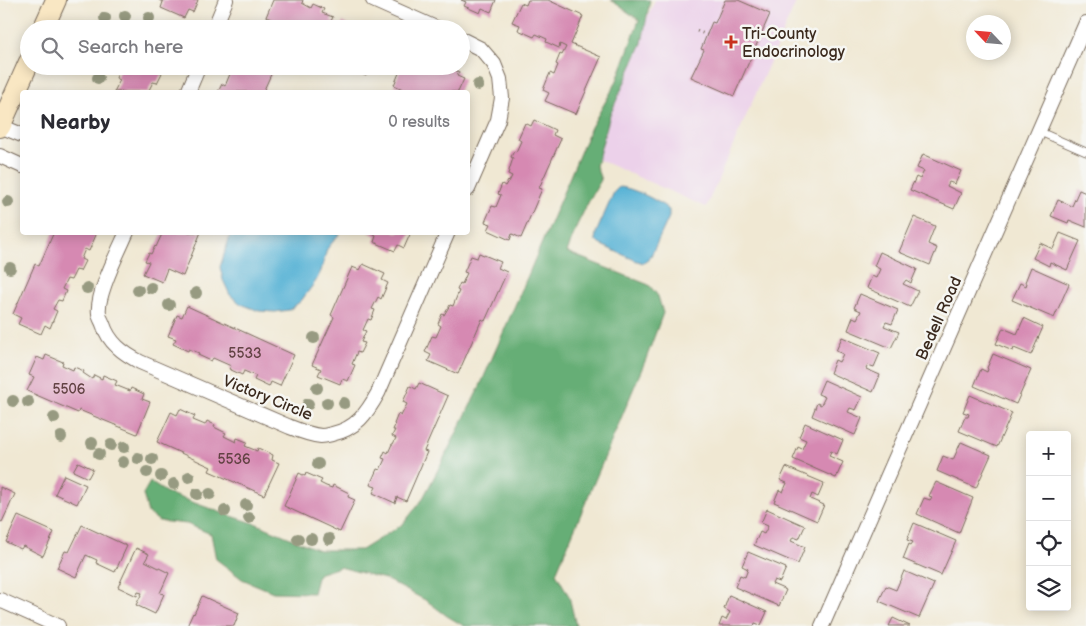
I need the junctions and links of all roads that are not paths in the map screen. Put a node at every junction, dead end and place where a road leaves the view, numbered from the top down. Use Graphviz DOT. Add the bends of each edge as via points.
graph roads {
  1 [pos="56,0"];
  2 [pos="226,0"];
  3 [pos="373,0"];
  4 [pos="47,20"];
  5 [pos="218,20"];
  6 [pos="418,20"];
  7 [pos="1086,24"];
  8 [pos="470,43"];
  9 [pos="23,75"];
  10 [pos="195,75"];
  11 [pos="189,90"];
  12 [pos="0,126"];
  13 [pos="1038,131"];
  14 [pos="20,134"];
  15 [pos="1086,152"];
  16 [pos="0,156"];
  17 [pos="20,165"];
  18 [pos="470,184"];
  19 [pos="126,235"];
  20 [pos="447,235"];
  21 [pos="0,600"];
  22 [pos="58,626"];
  23 [pos="822,626"];
  1 -- 4 [label="main road"];
  2 -- 5 [label="street"];
  3 -- 6 [label="street"];
  7 -- 13 [label="street, Bedell Road"];
  8 -- 18 [label="street" via="481,48 494,64 502,98 498,120"];
  9 -- 12 [label="main road"];
  10 -- 11 [label="street"];
  12 -- 14 [label="street"];
  13 -- 15 [label="lane"];
  13 -- 23 [label="street, Bedell Road"];
  16 -- 17 [label="street"];
  19 -- 20 [label="street, Victory Circle" via="106,279 98,312 113,343 140,362 290,427 323,436 340,432 356,423 370,409"];
  21 -- 22 [label="street"];
}
